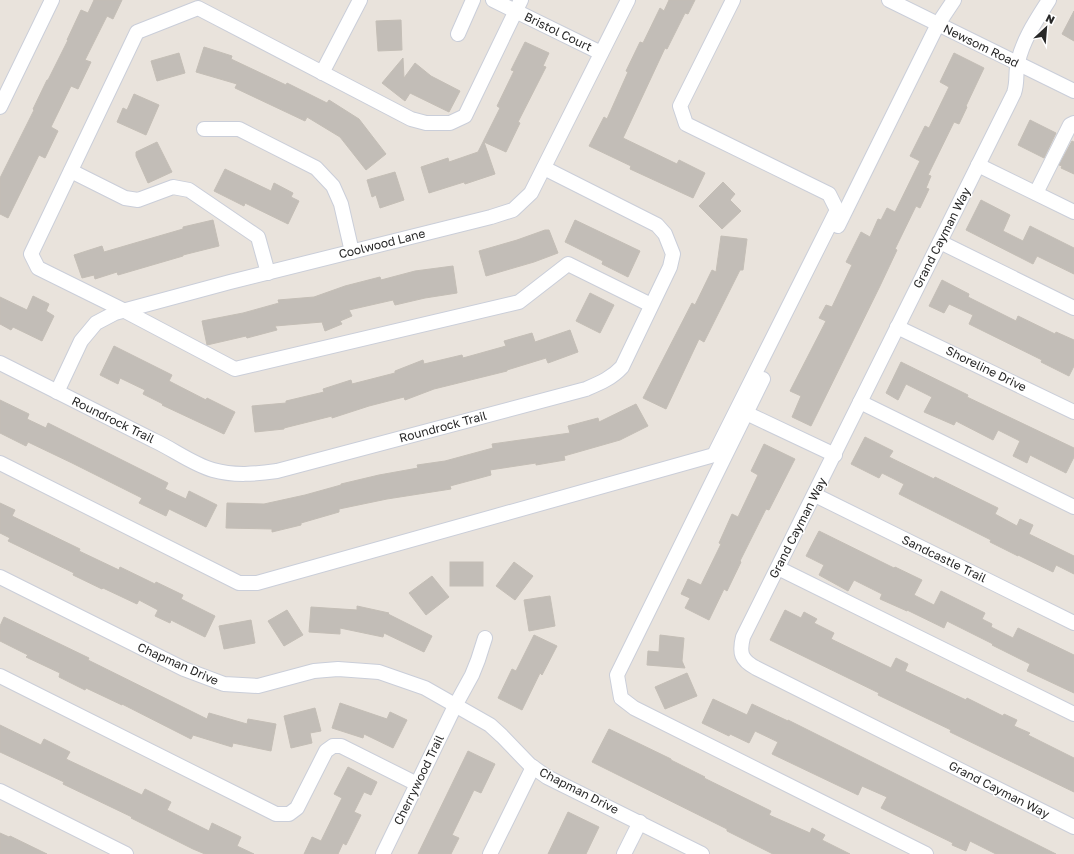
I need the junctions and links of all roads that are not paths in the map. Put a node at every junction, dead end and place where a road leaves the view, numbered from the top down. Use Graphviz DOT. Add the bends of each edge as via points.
graph roads {
  1 [pos="52,0"];
  2 [pos="360,0"];
  3 [pos="474,0"];
  4 [pos="493,0"];
  5 [pos="628,0"];
  6 [pos="733,0"];
  7 [pos="889,0"];
  8 [pos="954,0"];
  9 [pos="1049,0"];
  10 [pos="518,6"];
  11 [pos="938,24"];
  12 [pos="458,34"];
  13 [pos="601,53"];
  14 [pos="1018,63"];
  15 [pos="322,73"];
  16 [pos="1074,91"];
  17 [pos="0,107"];
  18 [pos="1074,123"];
  19 [pos="204,129"];
  20 [pos="978,165"];
  21 [pos="544,168"];
  22 [pos="70,171"];
  23 [pos="1036,193"];
  24 [pos="1074,212"];
  25 [pos="940,242"];
  26 [pos="352,252"];
  27 [pos="268,273"];
  28 [pos="651,305"];
  29 [pos="1074,308"];
  30 [pos="126,311"];
  31 [pos="897,327"];
  32 [pos="0,363"];
  33 [pos="57,392"];
  34 [pos="860,402"];
  35 [pos="1074,412"];
  36 [pos="746,413"];
  37 [pos="835,455"];
  38 [pos="0,463"];
  39 [pos="815,495"];
  40 [pos="1074,507"];
  41 [pos="778,568"];
  42 [pos="0,577"];
  43 [pos="1074,623"];
  44 [pos="485,638"];
  45 [pos="0,676"];
  46 [pos="455,706"];
  47 [pos="1074,714"];
  48 [pos="533,767"];
  49 [pos="417,784"];
  50 [pos="0,791"];
  51 [pos="640,822"];
  52 [pos="1074,827"];
  53 [pos="126,854"];
  54 [pos="383,854"];
  55 [pos="490,854"];
  56 [pos="624,854"];
  57 [pos="702,854"];
  58 [pos="926,854"];
  1 -- 17 [label="street"];
  2 -- 15 [label="street"];
  3 -- 12 [label="street"];
  4 -- 10 [label="street, Bristol Court"];
  5 -- 13 [label="street, Coolwood Lane"];
  6 -- 38 [label="street" via="680,106 686,124 829,194 837,210 714,455 257,583 239,583"];
  7 -- 11 [label="street, Newsom Road"];
  8 -- 11 [label="street"];
  9 -- 14 [label="street, Grand Cayman Way" via="1027,36"];
  10 -- 13 [label="street, Bristol Court"];
  10 -- 15 [label="street" via="465,116 450,123 426,123 411,119"];
  11 -- 14 [label="street, Newsom Road"];
  11 -- 36 [label="street"];
  13 -- 21 [label="street, Coolwood Lane"];
  14 -- 16 [label="street, Newsom Road"];
  14 -- 20 [label="street, Grand Cayman Way" via="1014,93"];
  15 -- 22 [label="street" via="198,8 137,32"];
  18 -- 23 [label="street" via="1070,125"];
  19 -- 26 [label="street" via="239,129 316,168 333,186 341,204"];
  20 -- 23 [label="street"];
  20 -- 25 [label="street, Grand Cayman Way"];
  21 -- 26 [label="street, Coolwood Lane" via="531,192 513,210"];
  21 -- 28 [label="street, Roundrock Trail" via="657,225 665,234 673,254 670,267"];
  22 -- 27 [label="street" via="125,198 138,200 174,187 189,190 258,237"];
  22 -- 30 [label="street" via="31,254 38,268"];
  23 -- 24 [label="street"];
  25 -- 29 [label="street"];
  25 -- 31 [label="street, Grand Cayman Way"];
  26 -- 27 [label="street, Coolwood Lane"];
  27 -- 30 [label="street, Coolwood Lane"];
  28 -- 30 [label="street" via="568,264 520,302 235,369"];
  28 -- 33 [label="street, Roundrock Trail" via="622,367 604,382 586,389 277,471 256,474 234,473 200,465"];
  30 -- 33 [label="street, Coolwood Lane" via="115,313 96,323 81,341"];
  31 -- 34 [label="street, Grand Cayman Way"];
  31 -- 35 [label="street, Shoreline Drive"];
  32 -- 33 [label="street, Roundrock Trail"];
  34 -- 37 [label="street, Grand Cayman Way"];
  34 -- 40 [label="street"];
  36 -- 37 [label="street"];
  36 -- 58 [label="street" via="617,675 621,698 634,708"];
  37 -- 39 [label="street, Grand Cayman Way"];
  39 -- 41 [label="street, Grand Cayman Way"];
  39 -- 43 [label="street, Sandcastle Trail"];
  41 -- 47 [label="street"];
  41 -- 52 [label="street, Grand Cayman Way" via="743,637 740,647 747,663"];
  42 -- 46 [label="street, Chapman Drive" via="184,669 224,684 258,686 314,671 338,669 379,672 426,688"];
  44 -- 46 [label="street, Cherrywood Trail" via="476,665"];
  45 -- 49 [label="street" via="276,814 289,814 297,808 326,751 333,746 341,746"];
  46 -- 48 [label="street, Chapman Drive" via="490,725"];
  46 -- 49 [label="street, Cherrywood Trail"];
  48 -- 51 [label="street, Chapman Drive" via="547,777"];
  48 -- 55 [label="street"];
  49 -- 54 [label="street, Cherrywood Trail"];
  50 -- 53 [label="street"];
  51 -- 56 [label="street"];
  51 -- 57 [label="street, Chapman Drive"];
}
